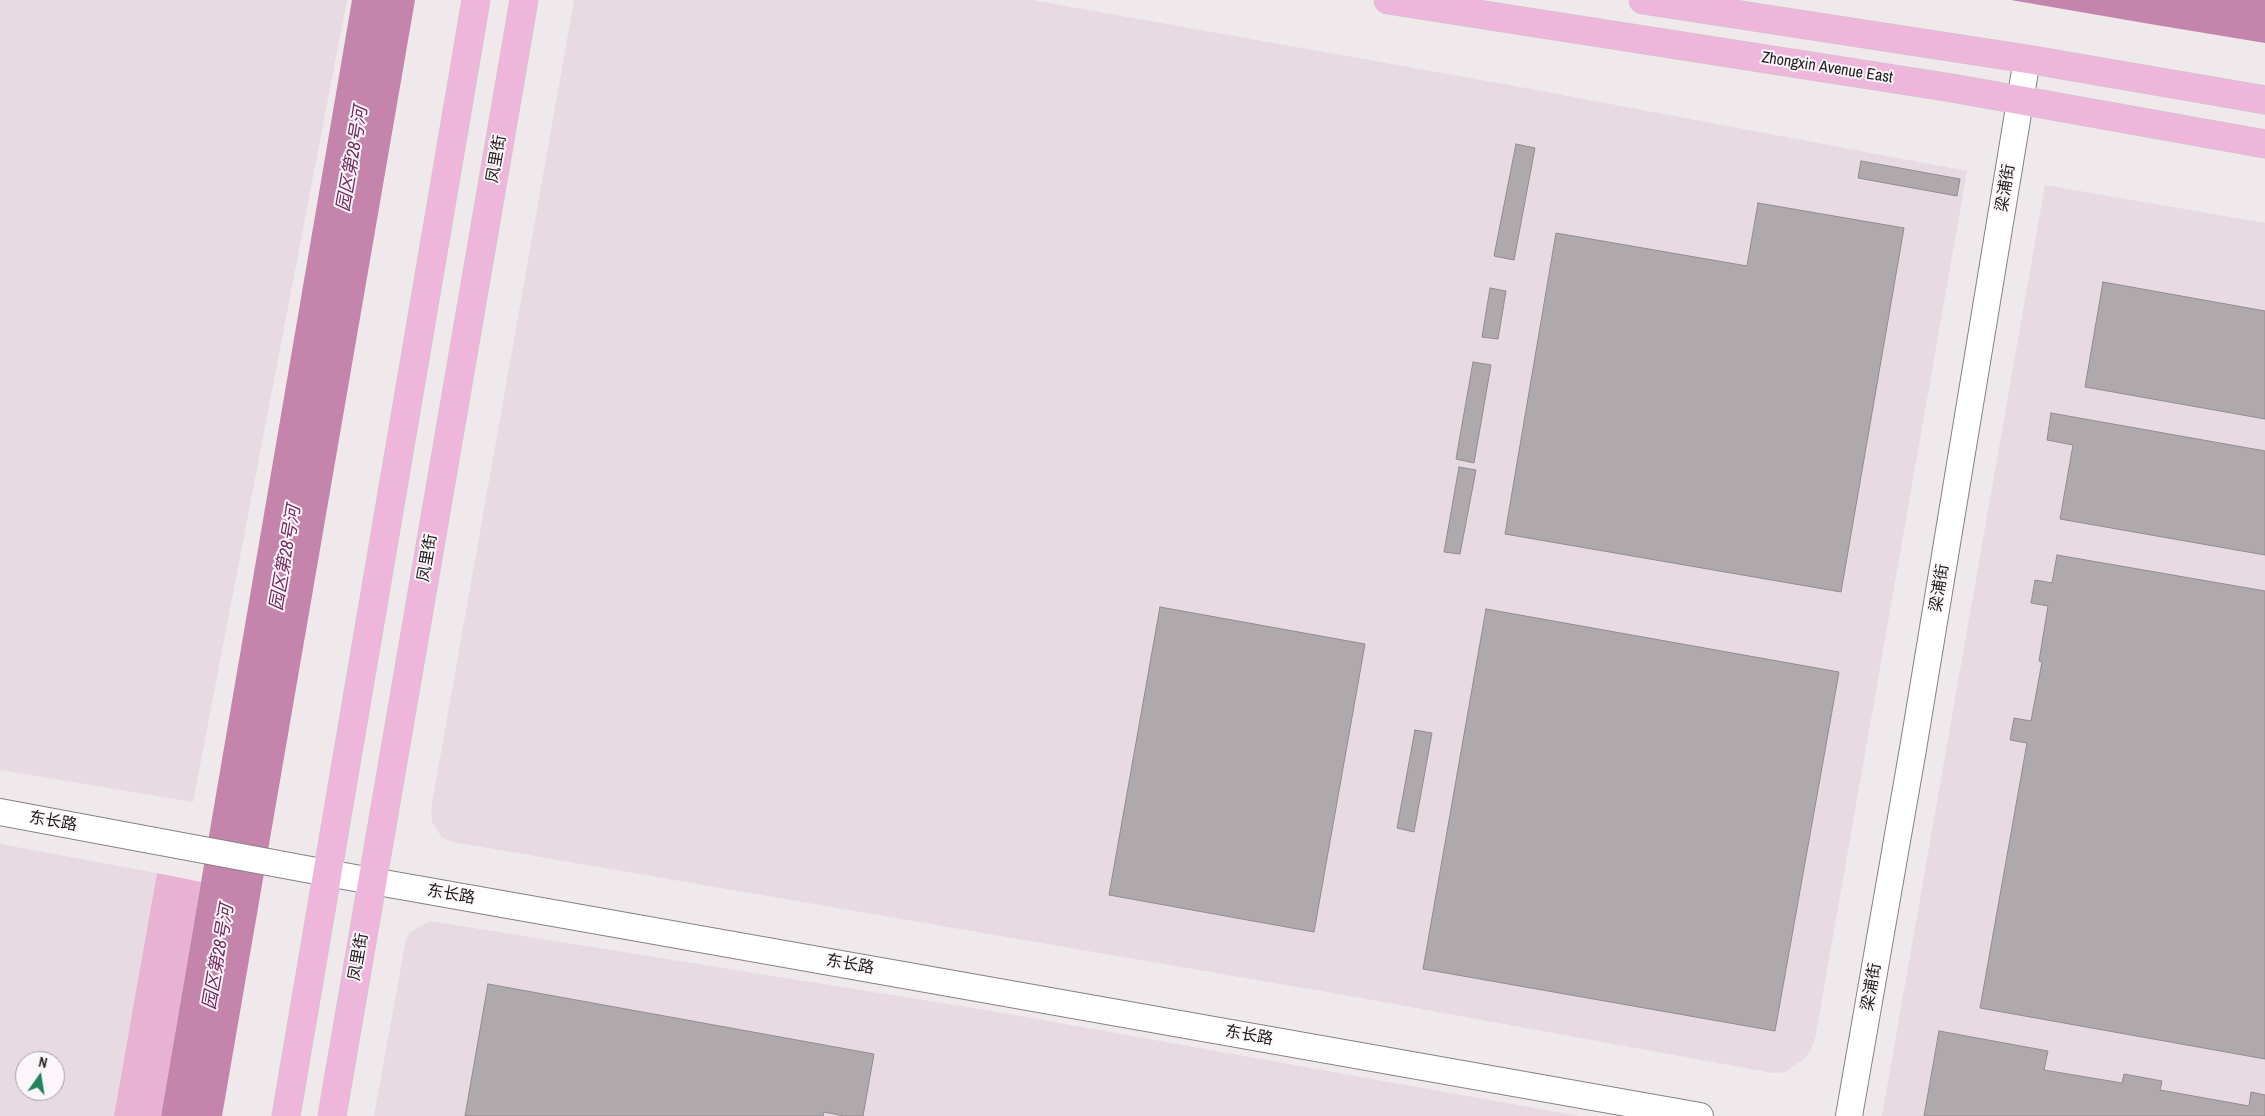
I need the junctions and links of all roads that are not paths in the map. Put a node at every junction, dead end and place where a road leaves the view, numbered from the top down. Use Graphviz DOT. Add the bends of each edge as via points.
graph roads {
  1 [pos="476,0"];
  2 [pos="524,0"];
  3 [pos="1388,0"];
  4 [pos="1643,0"];
  5 [pos="2027,59"];
  6 [pos="2020,100"];
  7 [pos="2265,100"];
  8 [pos="2265,144"];
  9 [pos="0,812"];
  10 [pos="327,873"];
  11 [pos="372,881"];
  12 [pos="286,1116"];
  13 [pos="332,1116"];
  14 [pos="1700,1116"];
  15 [pos="1849,1116"];
  1 -- 10 [label="main road"];
  2 -- 11 [label="main road, 凤里街"];
  3 -- 6 [label="main road, Zhongxin Avenue East"];
  4 -- 5 [label="main road"];
  5 -- 6 [label="street, 梁浦街"];
  5 -- 7 [label="main road"];
  6 -- 8 [label="main road, Zhongxin Avenue East"];
  6 -- 15 [label="street, 梁浦街"];
  9 -- 10 [label="street, 东长路"];
  10 -- 11 [label="street, 东长路"];
  10 -- 12 [label="main road"];
  11 -- 13 [label="main road, 凤里街"];
  11 -- 14 [label="street, 东长路"];
}
